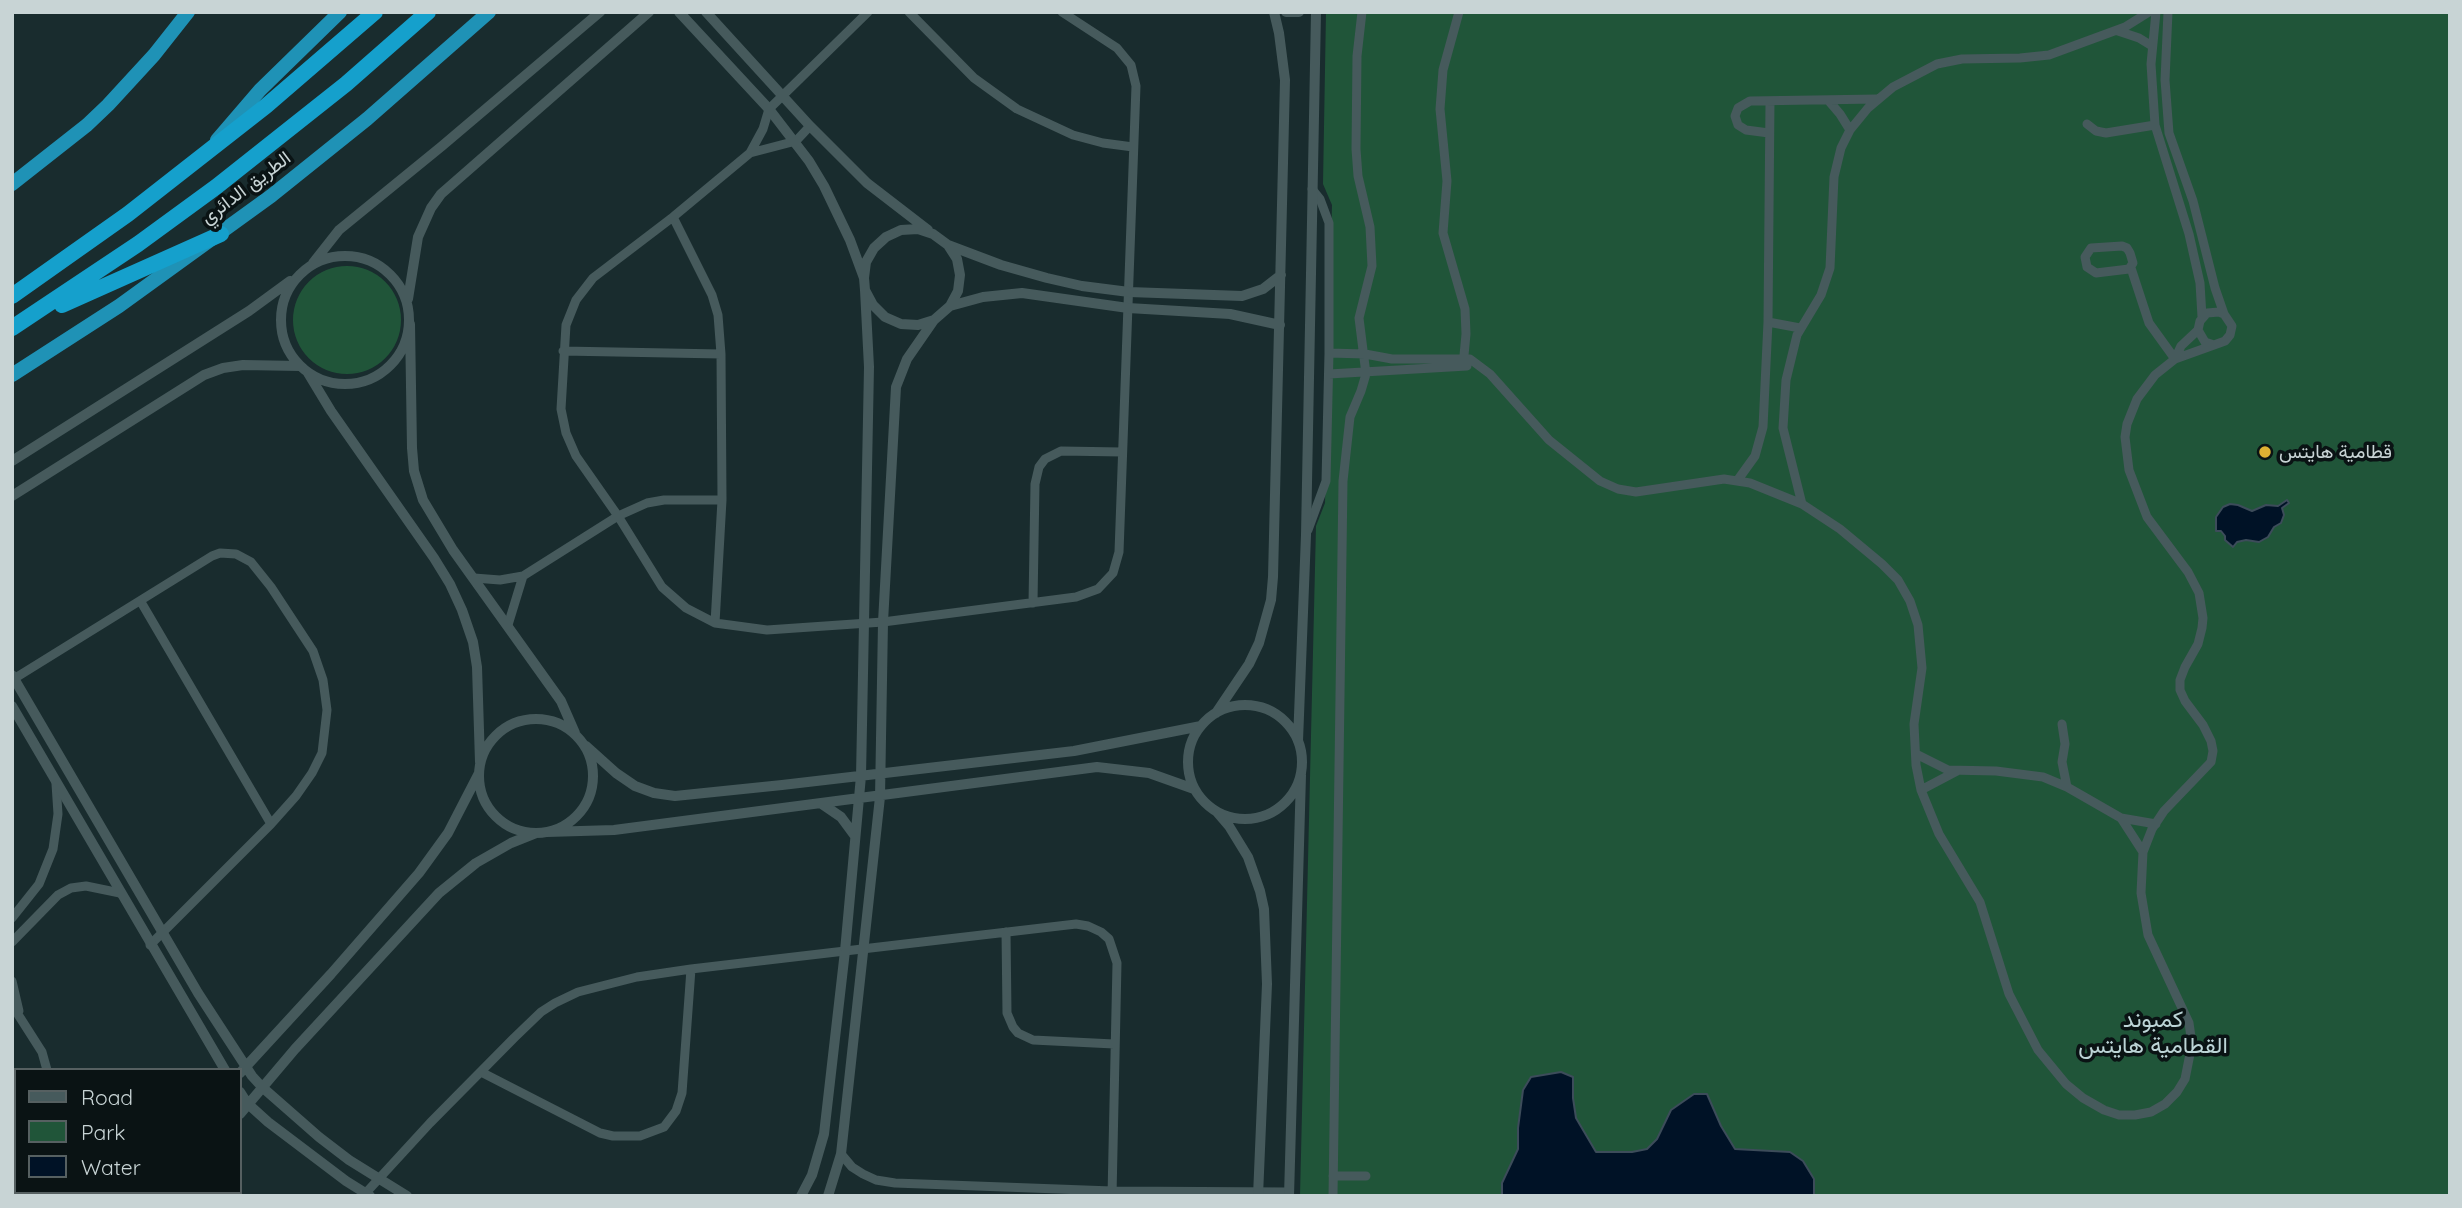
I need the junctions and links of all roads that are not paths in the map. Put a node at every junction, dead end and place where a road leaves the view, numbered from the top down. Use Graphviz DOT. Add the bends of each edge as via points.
graph roads {
  1 [pos="188,12"];
  2 [pos="340,12"];
  3 [pos="375,12"];
  4 [pos="428,12"];
  5 [pos="489,12"];
  6 [pos="600,12"];
  7 [pos="649,12"];
  8 [pos="679,12"];
  9 [pos="706,12"];
  10 [pos="868,12"];
  11 [pos="909,12"];
  12 [pos="1062,12"];
  13 [pos="1274,12"];
  14 [pos="1286,12"];
  15 [pos="1298,12"];
  16 [pos="1316,12"];
  17 [pos="1362,12"];
  18 [pos="1459,12"];
  19 [pos="2149,12"];
  20 [pos="2156,12"];
  21 [pos="2168,12"];
  22 [pos="2116,31"];
  23 [pos="2152,46"];
  24 [pos="784,95"];
  25 [pos="1877,99"];
  26 [pos="1828,100"];
  27 [pos="1770,101"];
  28 [pos="769,109"];
  29 [pos="2087,124"];
  30 [pos="2155,125"];
  31 [pos="810,126"];
  32 [pos="1850,130"];
  33 [pos="1769,132"];
  34 [pos="796,142"];
  35 [pos="1133,147"];
  36 [pos="207,152"];
  37 [pos="750,153"];
  38 [pos="12,184"];
  39 [pos="1312,189"];
  40 [pos="673,217"];
  41 [pos="221,234"];
  42 [pos="933,234"];
  43 [pos="948,245"];
  44 [pos="313,264"];
  45 [pos="2131,268"];
  46 [pos="1281,275"];
  47 [pos="296,278"];
  48 [pos="864,284"];
  49 [pos="1129,292"];
  50 [pos="12,296"];
  51 [pos="407,302"];
  52 [pos="950,306"];
  53 [pos="1128,308"];
  54 [pos="2224,314"];
  55 [pos="2202,317"];
  56 [pos="934,320"];
  57 [pos="1768,322"];
  58 [pos="410,324"];
  59 [pos="1280,325"];
  60 [pos="15,326"];
  61 [pos="1800,328"];
  62 [pos="2198,330"];
  63 [pos="2214,345"];
  64 [pos="564,351"];
  65 [pos="1329,353"];
  66 [pos="721,354"];
  67 [pos="1365,354"];
  68 [pos="2175,359"];
  69 [pos="1463,362"];
  70 [pos="304,369"];
  71 [pos="1329,374"];
  72 [pos="1366,374"];
  73 [pos="12,375"];
  74 [pos="1122,452"];
  75 [pos="12,461"];
  76 [pos="1737,481"];
  77 [pos="12,496"];
  78 [pos="722,500"];
  79 [pos="1802,504"];
  80 [pos="618,516"];
  81 [pos="439,529"];
  82 [pos="1306,535"];
  83 [pos="422,541"];
  84 [pos="523,576"];
  85 [pos="474,578"];
  86 [pos="141,602"];
  87 [pos="1032,603"];
  88 [pos="715,622"];
  89 [pos="883,622"];
  90 [pos="862,624"];
  91 [pos="508,625"];
  92 [pos="13,678"];
  93 [pos="12,706"];
  94 [pos="1216,713"];
  95 [pos="2063,724"];
  96 [pos="1201,726"];
  97 [pos="575,733"];
  98 [pos="1298,741"];
  99 [pos="586,746"];
  100 [pos="1916,754"];
  101 [pos="2062,762"];
  102 [pos="479,768"];
  103 [pos="1958,771"];
  104 [pos="880,774"];
  105 [pos="1301,775"];
  106 [pos="861,776"];
  107 [pos="2043,777"];
  108 [pos="55,779"];
  109 [pos="2067,787"];
  110 [pos="1194,789"];
  111 [pos="1921,790"];
  112 [pos="880,797"];
  113 [pos="859,800"];
  114 [pos="822,804"];
  115 [pos="1217,812"];
  116 [pos="2122,818"];
  117 [pos="271,824"];
  118 [pos="2155,824"];
  119 [pos="542,833"];
  120 [pos="855,836"];
  121 [pos="2143,852"];
  122 [pos="120,893"];
  123 [pos="12,918"];
  124 [pos="165,932"];
  125 [pos="1006,932"];
  126 [pos="12,942"];
  127 [pos="150,945"];
  128 [pos="863,948"];
  129 [pos="845,951"];
  130 [pos="691,969"];
  131 [pos="12,981"];
  132 [pos="12,1005"];
  133 [pos="20,1016"];
  134 [pos="1114,1044"];
  135 [pos="46,1068"];
  136 [pos="224,1068"];
  137 [pos="243,1069"];
  138 [pos="481,1072"];
  139 [pos="261,1087"];
  140 [pos="242,1095"];
  141 [pos="247,1103"];
  142 [pos="242,1111"];
  143 [pos="841,1154"];
  144 [pos="1333,1176"];
  145 [pos="1366,1176"];
  146 [pos="377,1178"];
  147 [pos="991,1191"];
  148 [pos="1112,1193"];
  149 [pos="1258,1193"];
  150 [pos="1289,1194"];
  151 [pos="366,1195"];
  152 [pos="407,1196"];
  153 [pos="801,1196"];
  154 [pos="828,1196"];
  155 [pos="1333,1196"];
  1 -- 38 [label="highway" via="108,105"];
  2 -- 36 [label="highway" via="260,90"];
  3 -- 36 [label="highway"];
  4 -- 60 [label="highway, الطريق الدائري" via="216,187"];
  5 -- 41 [label="highway, الطريق الدائري" via="368,120"];
  6 -- 44 [label="street" via="346,223"];
  7 -- 51 [label="street" via="441,194 418,237"];
  8 -- 28 [label="street"];
  9 -- 24 [label="street"];
  10 -- 24 [label="street"];
  11 -- 35 [label="street" via="974,78 1017,109 1073,135"];
  12 -- 35 [label="street" via="1117,48 1130,65 1136,86"];
  13 -- 46 [label="street" via="1285,80"];
  14 -- 15 [label="street"];
  16 -- 39 [label="street"];
  17 -- 67 [label="street" via="1356,149 1372,251 1370,282 1359,318"];
  18 -- 69 [label="street" via="1443,70 1440,109 1447,181 1443,233 1465,309"];
  19 -- 22 [label="street"];
  20 -- 23 [label="street"];
  21 -- 54 [label="street" via="2165,73 2169,132"];
  22 -- 23 [label="street"];
  22 -- 25 [label="street" via="2035,57 1937,64"];
  23 -- 30 [label="street"];
  24 -- 28 [label="street"];
  24 -- 31 [label="street"];
  25 -- 26 [label="street"];
  25 -- 32 [label="street"];
  26 -- 27 [label="street"];
  26 -- 32 [label="street"];
  27 -- 33 [label="street"];
  27 -- 33 [label="street" via="1745,102 1735,116 1742,128"];
  28 -- 34 [label="street"];
  28 -- 37 [label="street"];
  29 -- 30 [label="street" via="2106,133"];
  30 -- 55 [label="street" via="2189,234"];
  31 -- 34 [label="street"];
  31 -- 42 [label="street" via="867,183"];
  32 -- 61 [label="street" via="1834,177 1830,268 1821,295"];
  33 -- 57 [label="street"];
  34 -- 37 [label="street"];
  34 -- 48 [label="street" via="850,240"];
  35 -- 49 [label="street"];
  36 -- 50 [label="highway"];
  37 -- 40 [label="street"];
  39 -- 65 [label="street" via="1329,223"];
  39 -- 82 [label="street"];
  40 -- 64 [label="street" via="583,288 566,325"];
  40 -- 66 [label="street" via="712,295"];
  41 -- 60 [label="highway"];
  41 -- 73 [label="highway, الطريق الدائري"];
  42 -- 43 [label="street"];
  42 -- 48 [label="street" via="901,230 886,237 866,262"];
  43 -- 49 [label="street" via="1046,278"];
  43 -- 52 [label="street" via="960,275"];
  44 -- 47 [label="street"];
  44 -- 51 [label="street" via="350,255 369,260 393,277"];
  45 -- 45 [label="street" via="2096,273 2087,267 2085,257 2094,247 2124,247 2130,253"];
  45 -- 68 [label="street" via="2149,323"];
  46 -- 49 [label="street" via="1263,289 1242,296"];
  46 -- 59 [label="street"];
  47 -- 70 [label="street" via="284,299 280,323 286,347"];
  47 -- 75 [label="street"];
  48 -- 56 [label="street" via="873,305 885,317 901,324"];
  48 -- 90 [label="street" via="869,367"];
  49 -- 53 [label="street"];
  51 -- 58 [label="street"];
  52 -- 53 [label="street" via="1023,293"];
  52 -- 56 [label="street"];
  53 -- 59 [label="street" via="1230,314"];
  53 -- 74 [label="street"];
  54 -- 55 [label="street"];
  54 -- 63 [label="street" via="2230,322 2230,335"];
  55 -- 62 [label="street"];
  56 -- 89 [label="street" via="907,359 896,387"];
  57 -- 61 [label="street"];
  57 -- 76 [label="street" via="1761,438 1750,465"];
  58 -- 70 [label="street" via="396,359 382,373 364,381 326,381"];
  58 -- 81 [label="street" via="414,471"];
  59 -- 94 [label="street" via="1271,600 1249,664"];
  61 -- 79 [label="street" via="1790,358 1783,428"];
  62 -- 63 [label="street" via="2205,342"];
  62 -- 68 [label="street"];
  63 -- 68 [label="street"];
  64 -- 66 [label="street"];
  64 -- 80 [label="street" via="561,409 566,433 582,466"];
  65 -- 67 [label="street"];
  65 -- 71 [label="street"];
  66 -- 78 [label="street"];
  67 -- 69 [label="street"];
  67 -- 72 [label="street"];
  68 -- 118 [label="street" via="2137,399 2127,424 2126,450 2134,489 2147,517 2199,593 2202,628 2180,690 2203,725 2213,751 2211,762"];
  69 -- 72 [label="street"];
  69 -- 76 [label="street" via="1475,363 1501,385 1549,440 1609,486 1646,491"];
  70 -- 77 [label="street" via="243,365 204,376"];
  70 -- 83 [label="street"];
  71 -- 72 [label="street"];
  71 -- 82 [label="street" via="1326,481"];
  72 -- 144 [label="street" via="1350,417 1343,481"];
  74 -- 87 [label="street" via="1119,552 1113,573 1087,594"];
  74 -- 87 [label="street" via="1061,451 1040,467 1035,484"];
  76 -- 79 [label="street"];
  78 -- 80 [label="street" via="664,500"];
  78 -- 88 [label="street"];
  79 -- 100 [label="street" via="1882,564 1910,601 1922,650 1914,714"];
  80 -- 84 [label="street"];
  80 -- 88 [label="street" via="662,587 686,608"];
  81 -- 83 [label="street"];
  81 -- 85 [label="street"];
  82 -- 98 [label="street"];
  83 -- 102 [label="street" via="450,584 473,642 480,696"];
  84 -- 85 [label="street"];
  84 -- 91 [label="street"];
  85 -- 91 [label="street"];
  86 -- 92 [label="street"];
  86 -- 117 [label="street"];
  86 -- 117 [label="street" via="212,556 236,554 257,568 306,638 323,680 326,732 312,774"];
  87 -- 89 [label="street"];
  88 -- 90 [label="street" via="767,630"];
  89 -- 90 [label="street"];
  89 -- 104 [label="street"];
  90 -- 106 [label="street"];
  91 -- 97 [label="street" via="561,701"];
  92 -- 124 [label="street"];
  93 -- 108 [label="street"];
  94 -- 96 [label="street"];
  94 -- 98 [label="street" via="1239,706 1263,708 1290,727"];
  95 -- 101 [label="street"];
  96 -- 104 [label="street" via="1074,751"];
  96 -- 110 [label="street" via="1188,756"];
  97 -- 99 [label="street"];
  97 -- 102 [label="street" via="544,719 511,724 486,747"];
  98 -- 105 [label="street"];
  99 -- 106 [label="street" via="635,786 675,796"];
  99 -- 119 [label="street" via="594,776 585,806 562,827"];
  100 -- 103 [label="street" via="1938,767"];
  100 -- 111 [label="street"];
  101 -- 107 [label="street"];
  101 -- 109 [label="street"];
  102 -- 119 [label="street" via="480,789 495,816 521,831"];
  102 -- 137 [label="street" via="448,833 419,873"];
  103 -- 107 [label="street" via="2008,771"];
  103 -- 111 [label="street"];
  104 -- 106 [label="street"];
  104 -- 112 [label="street"];
  105 -- 115 [label="street" via="1287,801 1275,811 1246,819"];
  105 -- 150 [label="street"];
  106 -- 113 [label="street"];
  107 -- 109 [label="street"];
  108 -- 122 [label="street"];
  108 -- 123 [label="street" via="58,814 53,849 39,884"];
  109 -- 116 [label="street"];
  110 -- 112 [label="street" via="1149,773 1097,767"];
  110 -- 115 [label="street"];
  111 -- 121 [label="street" via="1939,834 1977,894 2004,984 2038,1050 2083,1098 2119,1115 2151,1112 2171,1098 2185,1079 2192,1044 2189,1023 2148,934 2142,902"];
  112 -- 113 [label="street"];
  112 -- 128 [label="street"];
  113 -- 114 [label="street"];
  113 -- 120 [label="street"];
  114 -- 119 [label="street" via="597,832"];
  114 -- 120 [label="street" via="841,817"];
  115 -- 149 [label="street" via="1248,857 1264,909 1267,984"];
  116 -- 118 [label="street"];
  116 -- 121 [label="street"];
  117 -- 124 [label="street"];
  118 -- 121 [label="street"];
  119 -- 139 [label="street" via="491,853 439,893"];
  120 -- 129 [label="street"];
  122 -- 126 [label="street" via="86,886 71,888 58,895"];
  122 -- 127 [label="street"];
  124 -- 127 [label="street"];
  124 -- 137 [label="street"];
  125 -- 128 [label="street"];
  125 -- 134 [label="street" via="1007,1013 1018,1033 1032,1040"];
  125 -- 134 [label="street" via="1076,924 1109,939 1117,962"];
  127 -- 136 [label="street"];
  128 -- 129 [label="street"];
  128 -- 143 [label="street"];
  129 -- 130 [label="street"];
  129 -- 153 [label="street" via="824,1134"];
  130 -- 138 [label="street" via="600,985 555,1003"];
  130 -- 138 [label="street" via="682,1093 664,1127 640,1136 600,1133"];
  131 -- 133 [label="street"];
  132 -- 133 [label="street"];
  133 -- 135 [label="street"];
  134 -- 148 [label="street"];
  137 -- 139 [label="street"];
  138 -- 146 [label="street"];
  139 -- 141 [label="street"];
  139 -- 146 [label="street" via="318,1137"];
  140 -- 141 [label="street"];
  141 -- 142 [label="street"];
  141 -- 151 [label="street"];
  143 -- 147 [label="street" via="852,1167 876,1180"];
  143 -- 154 [label="street"];
  144 -- 145 [label="street"];
  144 -- 155 [label="street"];
  146 -- 151 [label="street"];
  146 -- 152 [label="street"];
  147 -- 148 [label="street"];
  148 -- 149 [label="street"];
  149 -- 150 [label="street"];
}
